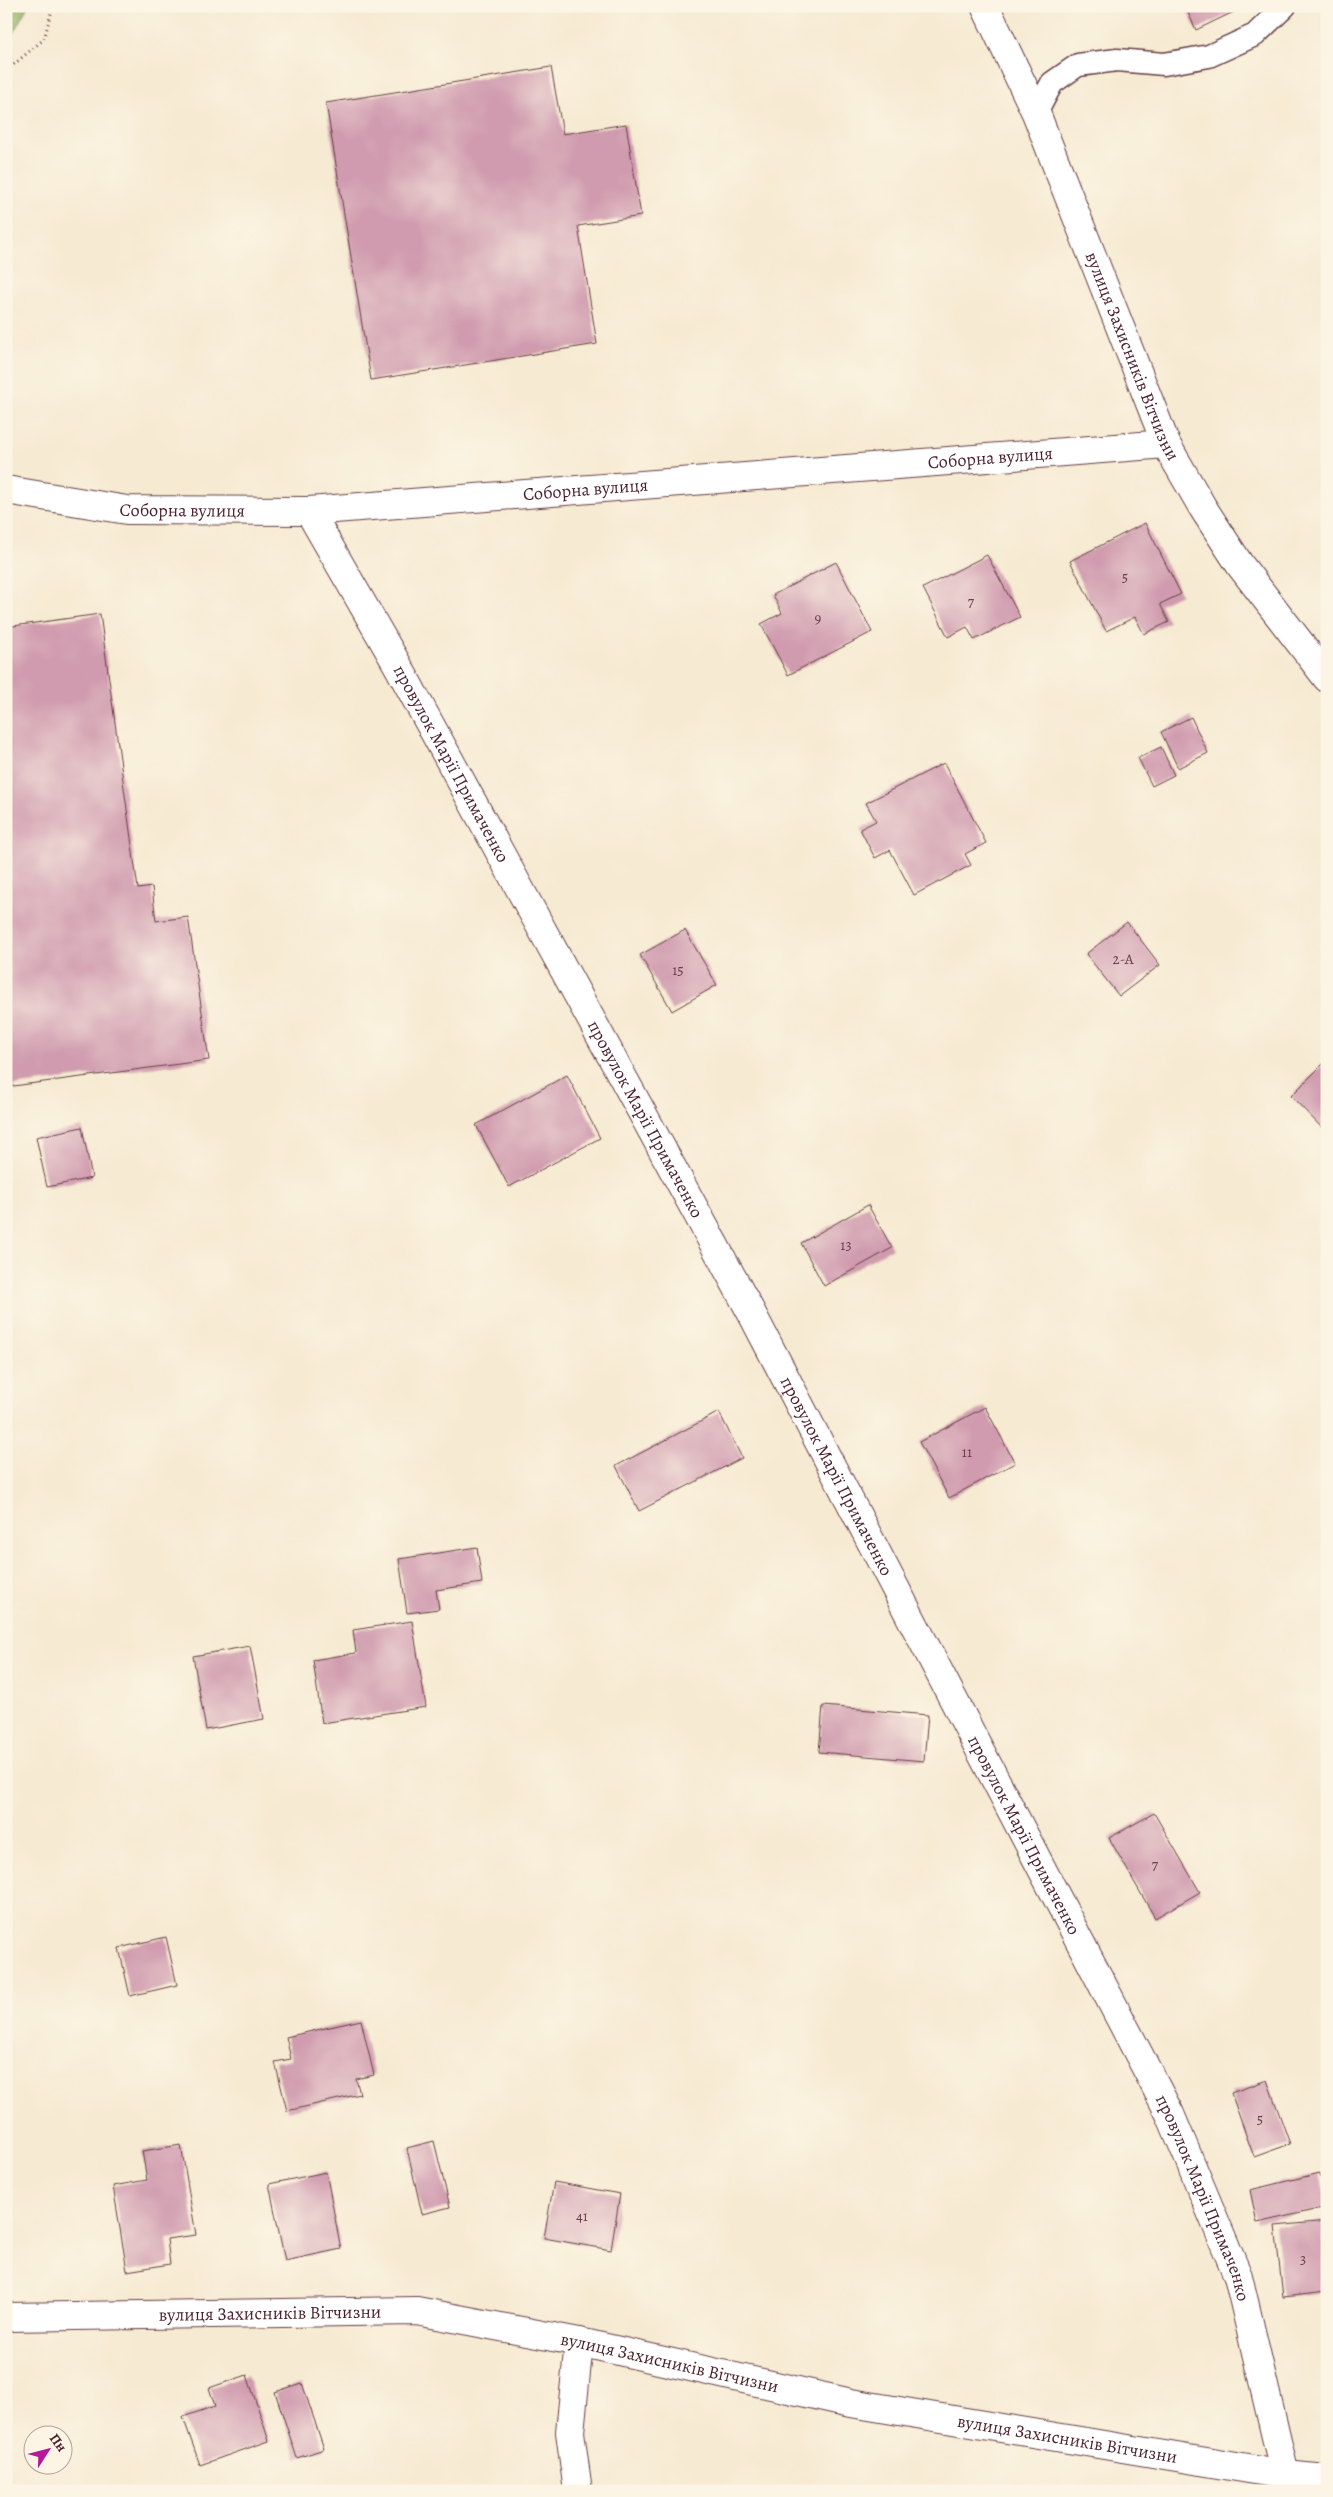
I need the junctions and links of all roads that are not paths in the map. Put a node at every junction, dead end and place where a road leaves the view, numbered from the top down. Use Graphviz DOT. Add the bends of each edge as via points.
graph roads {
  1 [pos="985,6"];
  2 [pos="1286,6"];
  3 [pos="1036,113"];
  4 [pos="1166,444"];
  5 [pos="6,490"];
  6 [pos="309,511"];
  7 [pos="1327,678"];
  8 [pos="6,2317"];
  9 [pos="580,2342"];
  10 [pos="1285,2475"];
  11 [pos="1327,2479"];
  12 [pos="578,2491"];
  1 -- 3 [label="street, вулиця Захисників Вітчизни"];
  2 -- 3 [label="lane" via="1255,35 1209,56 1164,64 1117,60 1078,65 1052,83"];
  3 -- 4 [label="street, вулиця Захисників Вітчизни"];
  4 -- 6 [label="street, Соборна вулиця"];
  4 -- 7 [label="street, вулиця Захисників Вітчизни" via="1240,565"];
  5 -- 6 [label="street, Соборна вулиця" via="127,510"];
  6 -- 10 [label="street, провулок Марії Примаченко" via="397,664 751,1312 1170,2114 1238,2276"];
  8 -- 9 [label="street, вулиця Захисників Вітчизни" via="417,2311"];
  9 -- 10 [label="street, вулиця Захисників Вітчизни" via="851,2403"];
  9 -- 12 [label="street" via="570,2432"];
  10 -- 11 [label="street, вулиця Захисників Вітчизни"];
}
